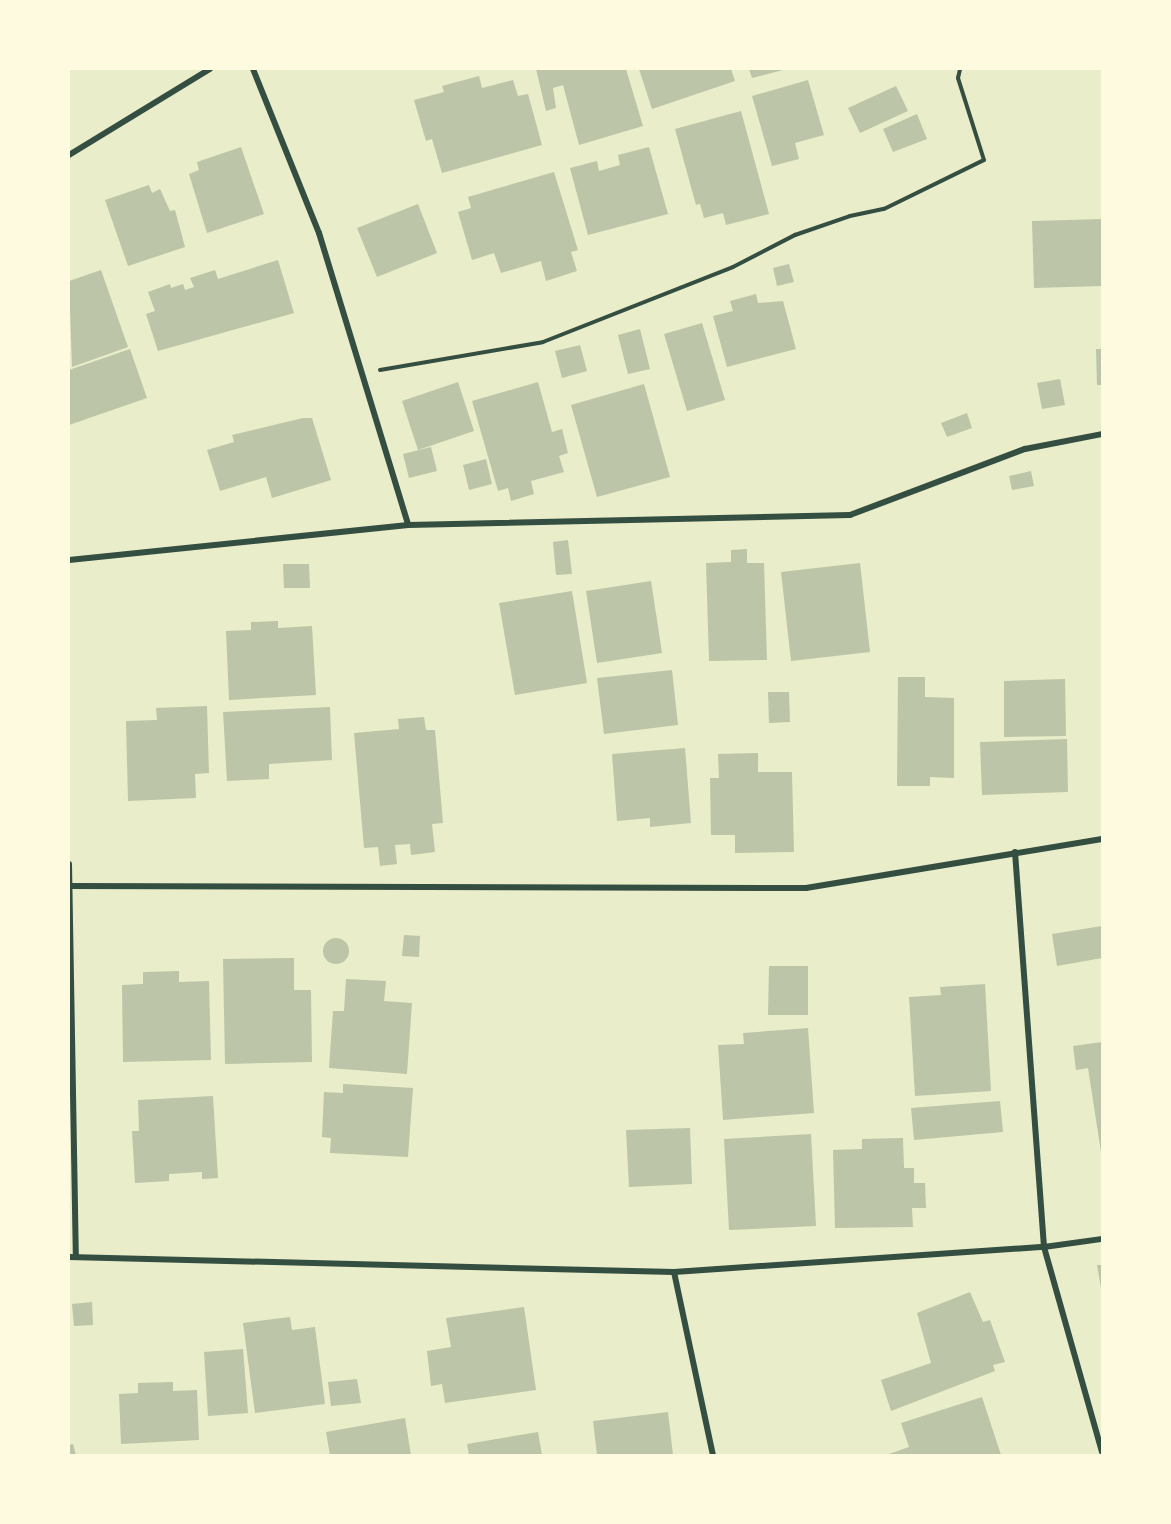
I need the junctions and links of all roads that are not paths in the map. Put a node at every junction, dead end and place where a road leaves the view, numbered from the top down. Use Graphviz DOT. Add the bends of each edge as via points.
graph roads {
  1 [pos="210,69"];
  2 [pos="253,69"];
  3 [pos="69,154"];
  4 [pos="1102,434"];
  5 [pos="408,525"];
  6 [pos="69,560"];
  7 [pos="1102,839"];
  8 [pos="1015,852"];
  9 [pos="69,864"];
  10 [pos="70,886"];
  11 [pos="1102,1239"];
  12 [pos="1044,1247"];
  13 [pos="72,1257"];
  14 [pos="674,1272"];
  15 [pos="1102,1452"];
  16 [pos="713,1455"];
  1 -- 3 [label="street"];
  2 -- 5 [label="street" via="319,233"];
  4 -- 5 [label="street" via="1025,449 850,515"];
  5 -- 6 [label="street"];
  7 -- 8 [label="street"];
  8 -- 10 [label="street" via="806,888"];
  8 -- 12 [label="street"];
  9 -- 10 [label="street"];
  10 -- 13 [label="street"];
  11 -- 12 [label="street"];
  12 -- 14 [label="street"];
  12 -- 15 [label="street"];
  13 -- 14 [label="street"];
  14 -- 16 [label="street"];
}
